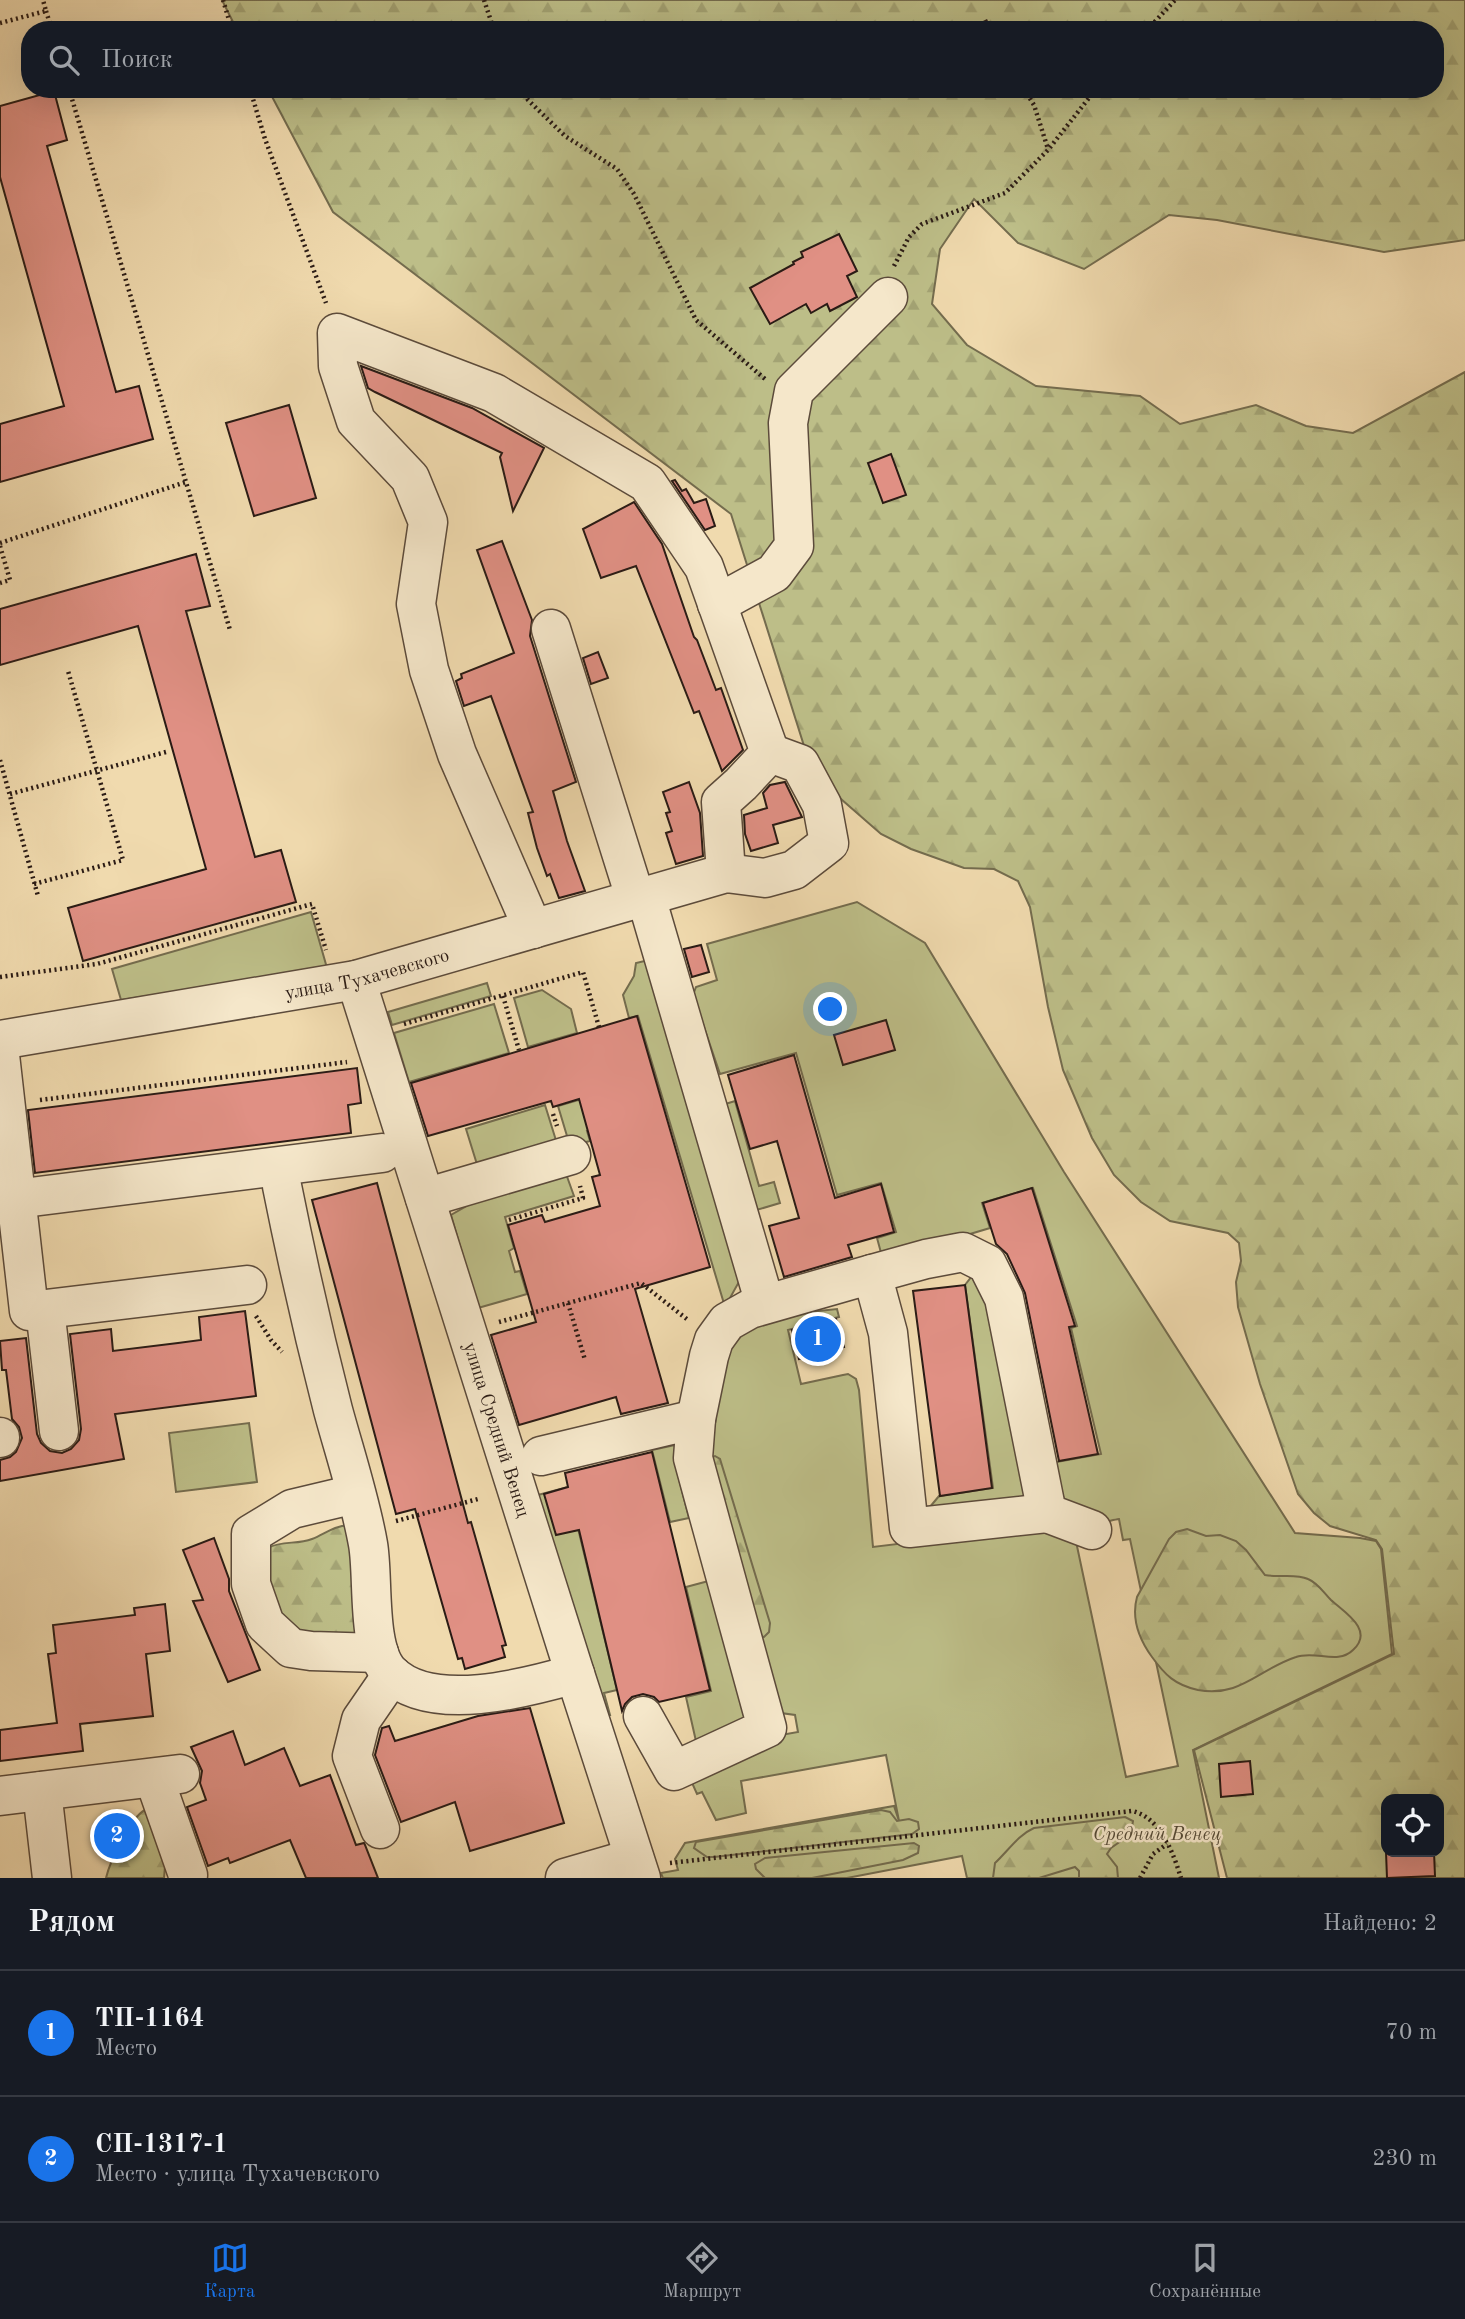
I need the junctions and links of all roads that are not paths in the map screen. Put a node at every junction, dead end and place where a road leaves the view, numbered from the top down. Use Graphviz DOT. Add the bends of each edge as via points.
graph roads {
  1 [pos="888,297"];
  2 [pos="717,604"];
  3 [pos="551,629"];
  4 [pos="770,753"];
  5 [pos="726,873"];
  6 [pos="641,898"];
  7 [pos="533,929"];
  8 [pos="346,982"];
  9 [pos="0,1040"];
  10 [pos="0,1055"];
  11 [pos="383,1153"];
  12 [pos="571,1155"];
  13 [pos="282,1186"];
  14 [pos="425,1198"];
  15 [pos="8,1200"];
  16 [pos="872,1274"];
  17 [pos="242,1285"];
  18 [pos="765,1304"];
  19 [pos="24,1311"];
  20 [pos="696,1419"];
  21 [pos="59,1431"];
  22 [pos="541,1457"];
  23 [pos="360,1511"];
  24 [pos="1048,1513"];
  25 [pos="1092,1530"];
  26 [pos="385,1664"];
  27 [pos="575,1674"];
  28 [pos="643,1716"];
  29 [pos="42,1791"];
  30 [pos="0,1796"];
  31 [pos="380,1829"];
  32 [pos="638,1867"];
  33 [pos="188,1875"];
  34 [pos="52,1878"];
  35 [pos="565,1878"];
  1 -- 2 [label="street" via="794,391 788,423 794,546 774,573"];
  2 -- 4 [label="street"];
  2 -- 7 [label="street" via="704,567 646,483 494,393 337,332 338,366 356,421 410,478 428,522 416,604 429,670 457,754"];
  3 -- 6 [label="street"];
  4 -- 5 [label="street" via="721,802"];
  4 -- 5 [label="street" via="800,764 822,805 829,843 794,870 765,878"];
  5 -- 6 [label="street, улица Тухачевского"];
  6 -- 7 [label="street, улица Тухачевского"];
  6 -- 18 [label="street"];
  7 -- 8 [label="street, улица Тухачевского"];
  8 -- 9 [label="street, улица Тухачевского"];
  8 -- 14 [label="street, улица Средний Венец" via="373,1033"];
  10 -- 15 [label="street"];
  11 -- 15 [label="street"];
  12 -- 14 [label="street" via="462,1172"];
  13 -- 23 [label="street" via="300,1277"];
  14 -- 27 [label="street, улица Средний Венец"];
  15 -- 19 [label="street"];
  16 -- 18 [label="street"];
  16 -- 24 [label="street" via="963,1252 987,1264 1004,1298"];
  16 -- 24 [label="street" via="888,1333 909,1528"];
  17 -- 19 [label="street"];
  18 -- 20 [label="street" via="727,1322 714,1340"];
  19 -- 21 [label="street"];
  20 -- 22 [label="street"];
  20 -- 28 [label="street" via="693,1458 767,1728 674,1771"];
  23 -- 26 [label="street" via="369,1545 374,1626"];
  23 -- 26 [label="street" via="292,1509 251,1534 251,1584 265,1624 290,1648"];
  24 -- 25 [label="street"];
  26 -- 27 [label="street" via="415,1688 453,1695 530,1687"];
  26 -- 31 [label="street" via="361,1720 352,1756"];
  27 -- 32 [label="street, улица Средний Венец"];
  29 -- 30 [label="street"];
  29 -- 33 [label="street" via="167,1776"];
  29 -- 34 [label="street"];
  32 -- 35 [label="street"];
}
